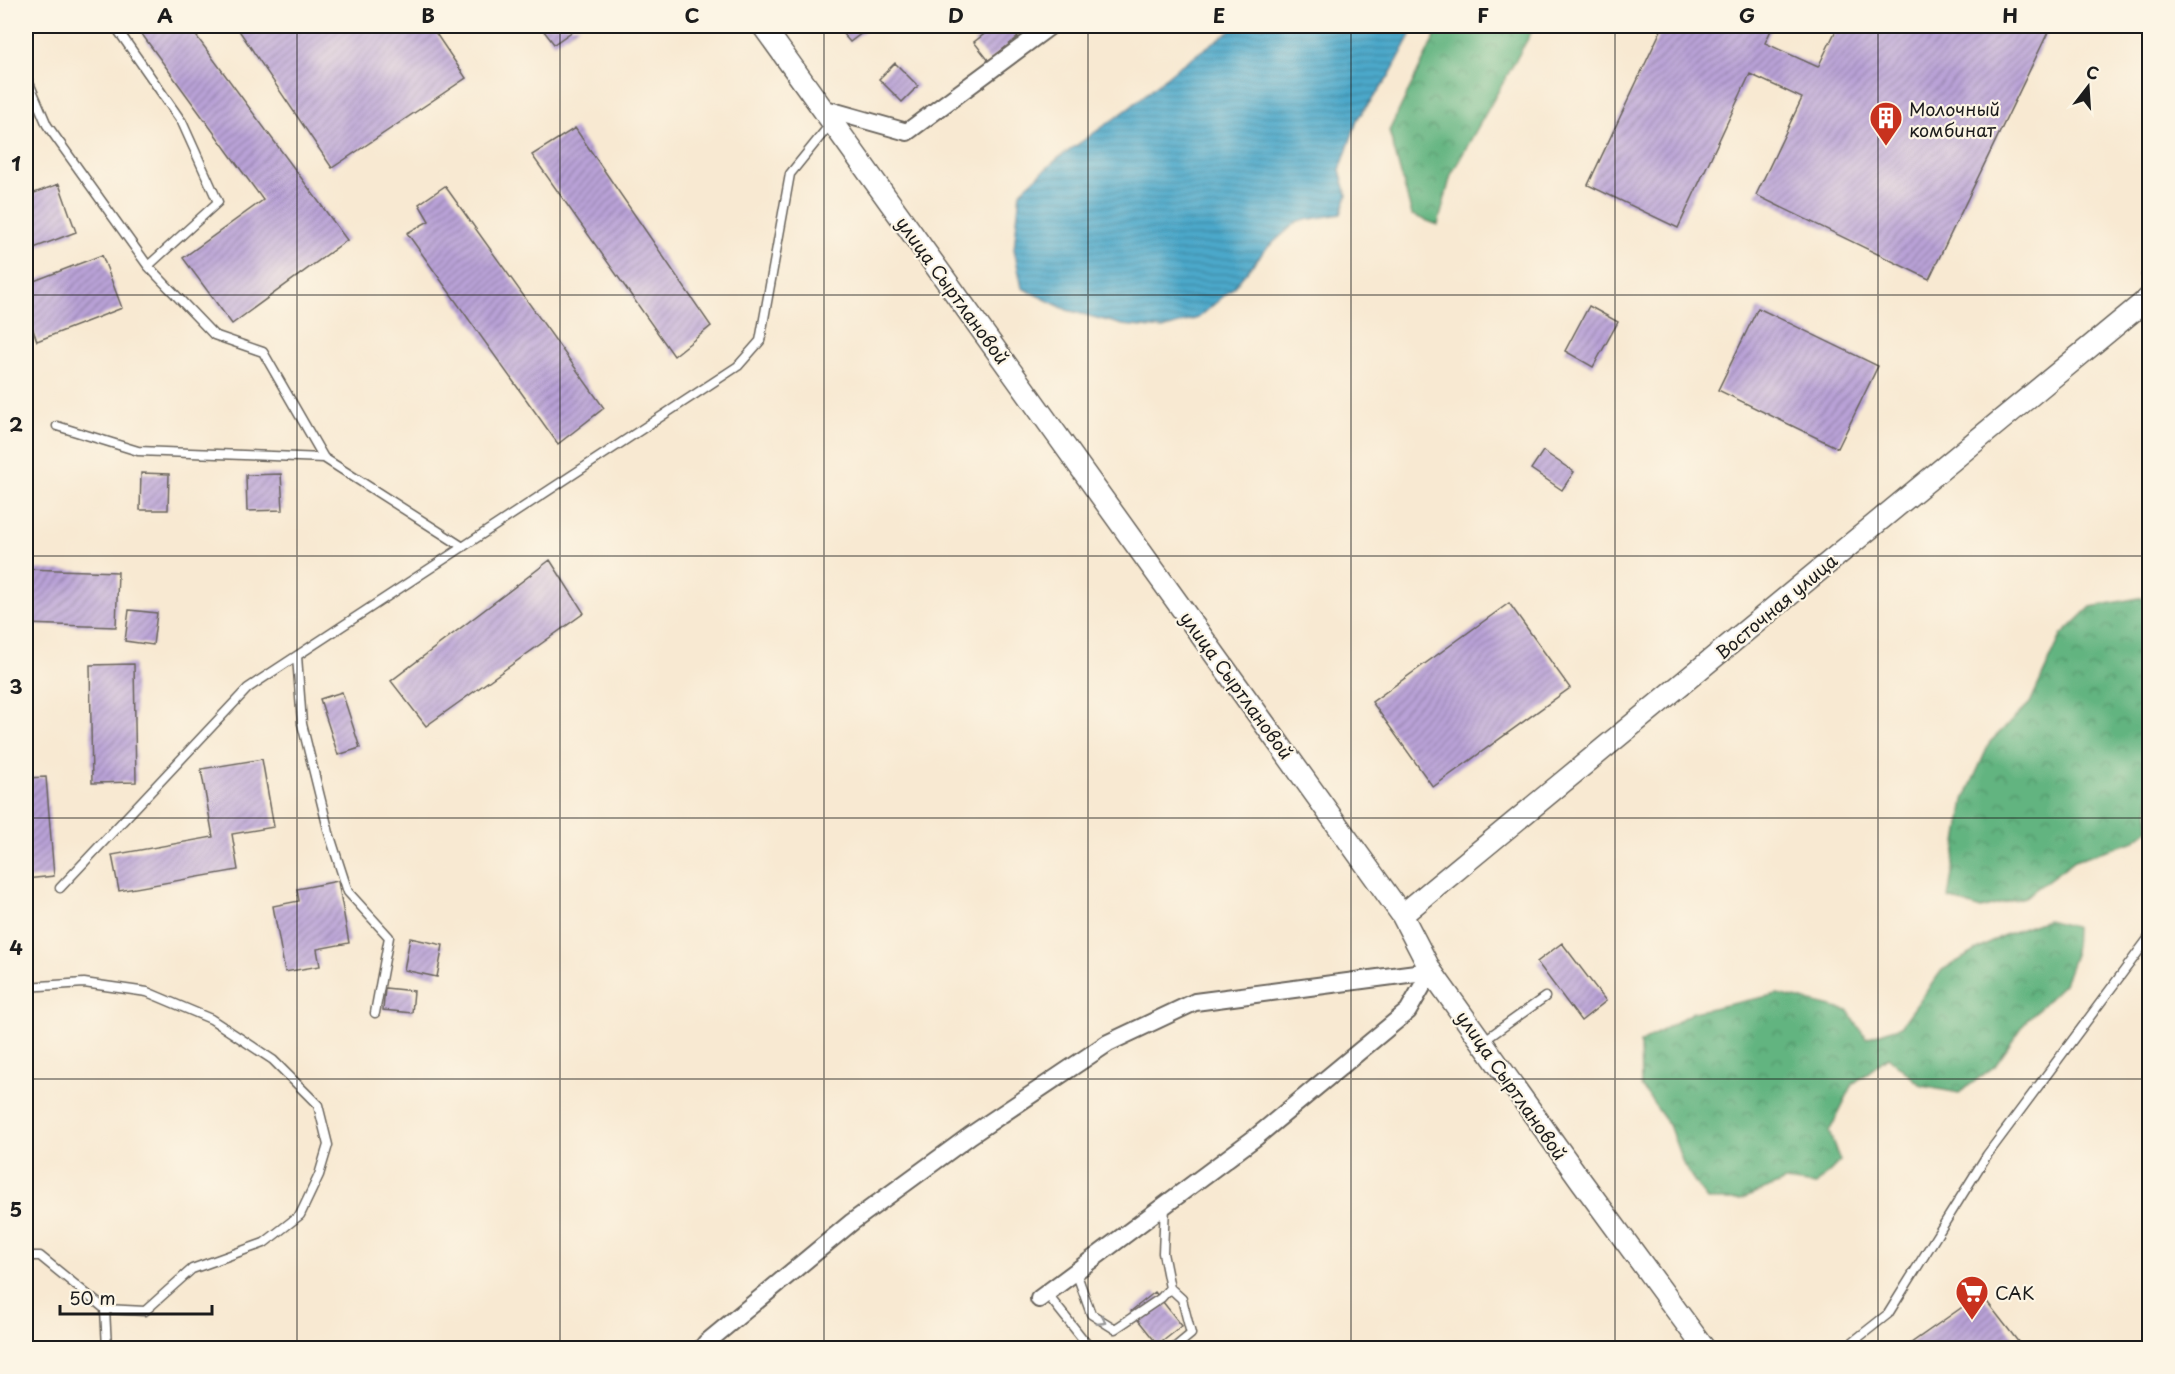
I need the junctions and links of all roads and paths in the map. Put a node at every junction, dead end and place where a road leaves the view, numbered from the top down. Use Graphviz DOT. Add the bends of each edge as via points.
graph roads {
  1 [pos="115,26"];
  2 [pos="763,26"];
  3 [pos="1050,26"];
  4 [pos="26,76"];
  5 [pos="827,115"];
  6 [pos="2150,265"];
  7 [pos="148,266"];
  8 [pos="2150,284"];
  9 [pos="2150,297"];
  10 [pos="57,426"];
  11 [pos="324,458"];
  12 [pos="463,547"];
  13 [pos="297,656"];
  14 [pos="60,888"];
  15 [pos="1402,915"];
  16 [pos="2150,936"];
  17 [pos="1431,971"];
  18 [pos="26,987"];
  19 [pos="1545,997"];
  20 [pos="375,1013"];
  21 [pos="1482,1043"];
  22 [pos="1165,1205"];
  23 [pos="26,1257"];
  24 [pos="1076,1272"];
  25 [pos="1170,1288"];
  26 [pos="1043,1296"];
  27 [pos="105,1309"];
  28 [pos="107,1348"];
  29 [pos="702,1348"];
  30 [pos="1090,1348"];
  31 [pos="1174,1348"];
  32 [pos="1704,1348"];
  33 [pos="1845,1348"];
  1 -- 7 [label="lane" via="182,122 218,202"];
  2 -- 5 [label="street, улица Сыртлановой"];
  3 -- 5 [label="street" via="907,132"];
  4 -- 7 [label="lane" via="47,125"];
  5 -- 12 [label="lane" via="790,174 760,341 738,366"];
  5 -- 15 [label="street, улица Сыртлановой"];
  6 -- 8 [label="lane" via="2146,275"];
  7 -- 11 [label="lane" via="214,335 262,352"];
  9 -- 15 [label="street, Восточная улица"];
  10 -- 11 [label="lane" via="138,451"];
  11 -- 12 [label="lane"];
  12 -- 13 [label="lane"];
  13 -- 14 [label="lane" via="248,688"];
  13 -- 20 [label="lane" via="302,724 348,892 388,937"];
  15 -- 17 [label="street, улица Сыртлановой"];
  16 -- 33 [label="lane" via="1987,1155 1888,1314"];
  17 -- 21 [label="street, улица Сыртлановой"];
  17 -- 22 [label="street" via="1408,1011 1256,1137"];
  17 -- 29 [label="street" via="1195,1002 1108,1043 971,1135 852,1222"];
  18 -- 27 [label="lane" via="84,983 147,992 211,1019 273,1060 318,1105 328,1145 300,1215 264,1243 192,1269 145,1311"];
  19 -- 21 [label="lane"];
  21 -- 32 [label="street, улица Сыртлановой"];
  22 -- 24 [label="street"];
  22 -- 25 [label="lane" via="1163,1253"];
  23 -- 27 [label="lane" via="40,1256"];
  24 -- 25 [label="lane, one-way" via="1091,1314 1115,1329"];
  24 -- 26 [label="street"];
  25 -- 31 [label="lane" via="1182,1299 1191,1334"];
  26 -- 30 [label="lane"];
  27 -- 28 [label="lane"];
}
